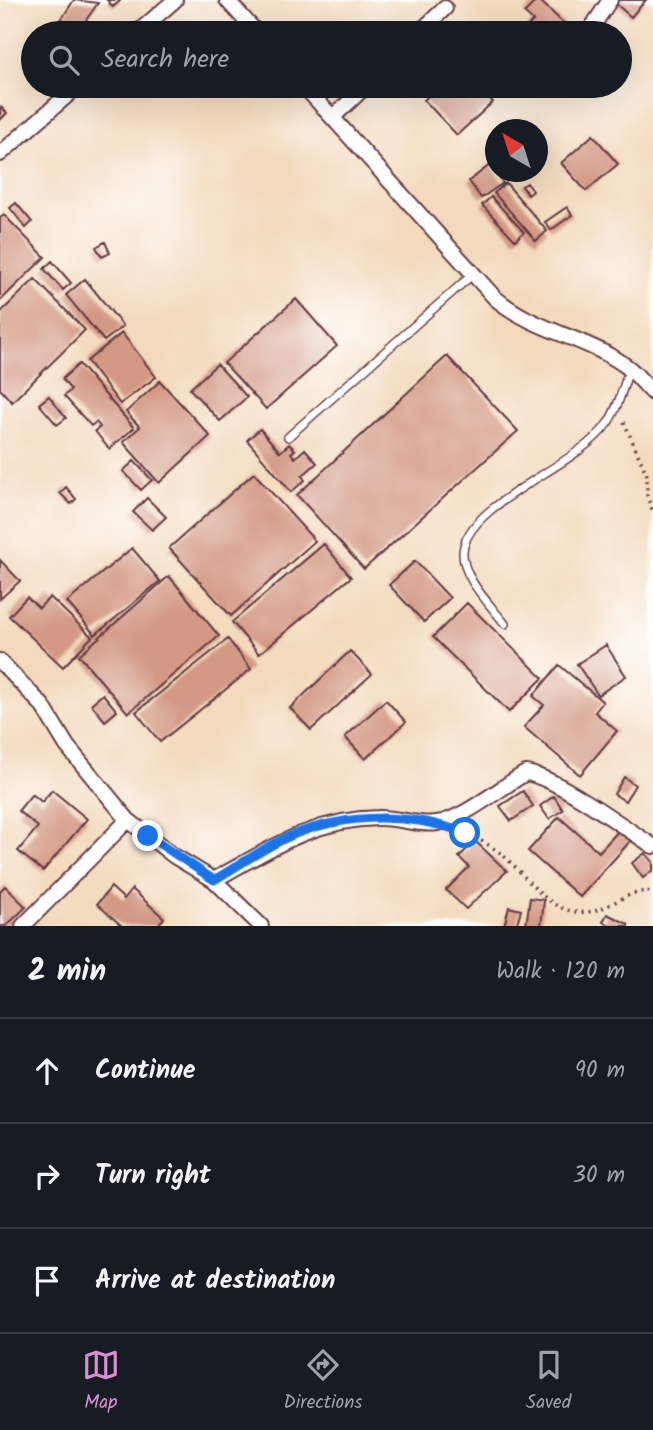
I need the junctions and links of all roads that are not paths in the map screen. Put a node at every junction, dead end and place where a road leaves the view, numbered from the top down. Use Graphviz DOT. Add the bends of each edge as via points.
graph roads {
  1 [pos="175,0"];
  2 [pos="227,0"];
  3 [pos="610,0"];
  4 [pos="445,8"];
  5 [pos="151,21"];
  6 [pos="246,21"];
  7 [pos="431,21"];
  8 [pos="596,21"];
  9 [pos="64,98"];
  10 [pos="315,98"];
  11 [pos="353,98"];
  12 [pos="333,117"];
  13 [pos="0,154"];
  14 [pos="473,274"];
  15 [pos="629,369"];
  16 [pos="653,393"];
  17 [pos="288,437"];
  18 [pos="505,624"];
  19 [pos="0,661"];
  20 [pos="128,820"];
  21 [pos="653,846"];
  22 [pos="214,880"];
  23 [pos="23,926"];
  24 [pos="261,926"];
  1 -- 5 [label="street"];
  2 -- 6 [label="street"];
  3 -- 8 [label="street"];
  4 -- 7 [label="street"];
  9 -- 13 [label="street"];
  10 -- 12 [label="street"];
  11 -- 12 [label="street"];
  12 -- 14 [label="street"];
  14 -- 15 [label="street" via="513,313"];
  14 -- 17 [label="lane"];
  15 -- 16 [label="street"];
  15 -- 18 [label="lane" via="608,423 591,442 485,512 469,531 463,552 469,577"];
  19 -- 20 [label="street" via="42,705 67,746"];
  20 -- 22 [label="street"];
  20 -- 23 [label="street"];
  21 -- 22 [label="street" via="621,822 529,773 437,823 385,818 333,823 293,835"];
  22 -- 24 [label="street"];
}
